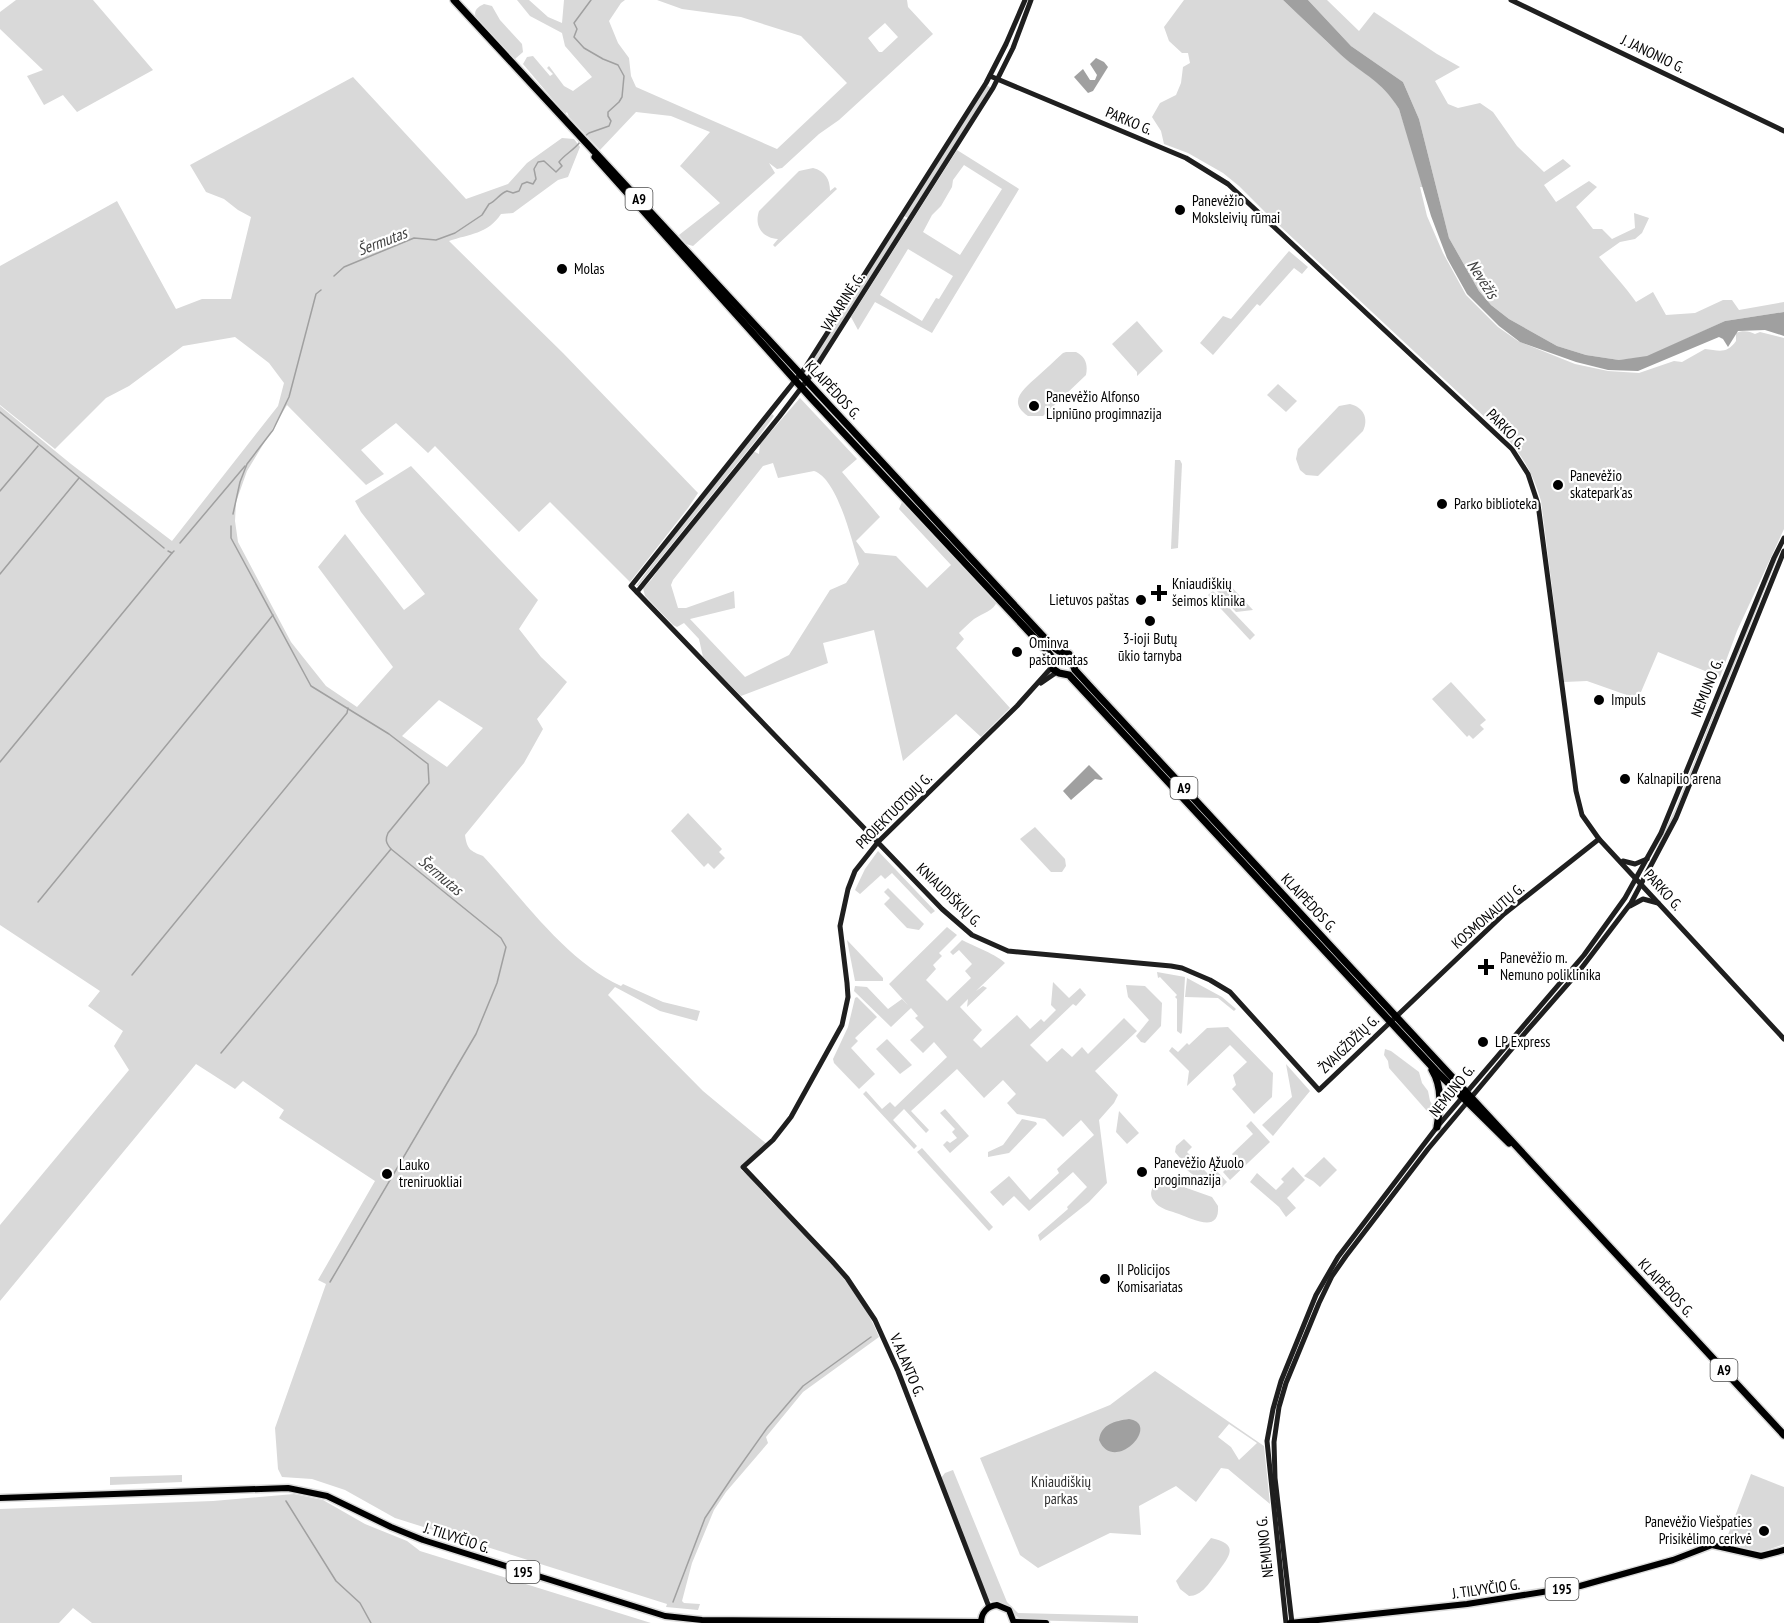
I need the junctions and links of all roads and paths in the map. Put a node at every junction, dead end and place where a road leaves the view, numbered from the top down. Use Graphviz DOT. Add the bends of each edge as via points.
graph roads {
  1 [pos="454,0"];
  2 [pos="1024,0"];
  3 [pos="1031,0"];
  4 [pos="1511,0"];
  5 [pos="990,76"];
  6 [pos="998,80"];
  7 [pos="1784,130"];
  8 [pos="798,377"];
  9 [pos="804,384"];
  10 [pos="772,411"];
  11 [pos="779,417"];
  12 [pos="909,497"];
  13 [pos="1784,538"];
  14 [pos="1784,551"];
  15 [pos="631,586"];
  16 [pos="637,592"];
  17 [pos="1060,652"];
  18 [pos="1052,659"];
  19 [pos="1072,665"];
  20 [pos="1054,670"];
  21 [pos="1065,673"];
  22 [pos="1599,839"];
  23 [pos="878,842"];
  24 [pos="1648,858"];
  25 [pos="1619,860"];
  26 [pos="1639,882"];
  27 [pos="1658,903"];
  28 [pos="1629,906"];
  29 [pos="1393,1018"];
  30 [pos="1784,1039"];
  31 [pos="1426,1060"];
  32 [pos="1319,1090"];
  33 [pos="1467,1097"];
  34 [pos="1437,1128"];
  35 [pos="743,1167"];
  36 [pos="1330,1275"];
  37 [pos="1784,1435"];
  38 [pos="0,1498"];
  39 [pos="1784,1550"];
  40 [pos="989,1607"];
  41 [pos="980,1622"];
  42 [pos="1014,1622"];
  43 [pos="1046,1623"];
  44 [pos="1286,1623"];
  45 [pos="1292,1623"];
  1 -- 8 [label="highway, KLAIPĖDOS G. / A9" via="587,145 607,173"];
  2 -- 5 [label="main road, VAKARINĖ G."];
  3 -- 6 [label="main road, VAKARINĖ G."];
  4 -- 7 [label="main road, J. JANONIO G."];
  5 -- 6 [label="main road, PARKO G."];
  5 -- 8 [label="main road, VAKARINĖ G."];
  6 -- 9 [label="main road, VAKARINĖ G."];
  6 -- 22 [label="main road, PARKO G." via="1185,158 1228,184 1512,449 1528,474 1538,504 1577,798 1586,822"];
  8 -- 9 [label="highway, KLAIPĖDOS G. / A9"];
  8 -- 10 [label="main road, VAKARINĖ G."];
  9 -- 11 [label="main road, VAKARINĖ G."];
  9 -- 12 [label="highway, KLAIPĖDOS G. / A9"];
  10 -- 11 [label="main road"];
  10 -- 15 [label="main road, VAKARINĖ G."];
  11 -- 16 [label="main road, VAKARINĖ G."];
  12 -- 17 [label="highway, KLAIPĖDOS G. / A9"];
  12 -- 18 [label="highway, KLAIPĖDOS G. / A9"];
  13 -- 24 [label="main road, NEMUNO G."];
  14 -- 26 [label="main road, NEMUNO G." via="1676,818"];
  15 -- 16 [label="main road, KNIAUDIŠKIŲ G."];
  16 -- 23 [label="main road, KNIAUDIŠKIŲ G."];
  17 -- 18 [label="highway"];
  17 -- 19 [label="highway, KLAIPĖDOS G." via="1069,654"];
  18 -- 20 [label="highway"];
  19 -- 21 [label="highway"];
  19 -- 29 [label="highway, KLAIPĖDOS G. / A9"];
  20 -- 21 [label="highway"];
  20 -- 23 [label="main road, PROJEKTUOTOJŲ G."];
  21 -- 29 [label="highway, KLAIPĖDOS G. / A9"];
  22 -- 25 [label="main road, PARKO G."];
  22 -- 29 [label="main road, KOSMONAUTŲ G." via="1504,914"];
  23 -- 32 [label="main road, KNIAUDIŠKIŲ G." via="965,930 1001,948 1171,966 1218,984 1240,1001"];
  23 -- 35 [label="main road, PROJEKTUOTOJŲ G." via="855,871 841,913 848,997 842,1025 791,1117"];
  24 -- 25 [label="main road" via="1635,864"];
  24 -- 26 [label="main road, NEMUNO G."];
  25 -- 26 [label="main road, PARKO G."];
  26 -- 27 [label="main road, PARKO G."];
  26 -- 28 [label="main road, NEMUNO G."];
  26 -- 33 [label="main road, NEMUNO G."];
  27 -- 28 [label="main road" via="1642,899"];
  27 -- 30 [label="main road, PARKO G."];
  28 -- 33 [label="main road, NEMUNO G." via="1580,970"];
  29 -- 31 [label="highway, KLAIPĖDOS G. / A9"];
  29 -- 32 [label="main road, ŽVAIGŽDŽIŲ G."];
  29 -- 33 [label="highway, KLAIPĖDOS G. / A9"];
  31 -- 33 [label="highway, KLAIPĖDOS G. / A9"];
  31 -- 34 [label="highway" via="1440,1091"];
  33 -- 34 [label="main road, NEMUNO G."];
  33 -- 36 [label="main road, NEMUNO G."];
  33 -- 37 [label="highway, KLAIPĖDOS G. / A9"];
  34 -- 36 [label="main road, NEMUNO G."];
  35 -- 40 [label="main road, V. ALANTO G." via="847,1278 875,1320"];
  36 -- 44 [label="main road, NEMUNO G." via="1313,1301 1281,1381 1267,1441"];
  36 -- 45 [label="main road, NEMUNO G." via="1290,1372 1274,1442"];
  38 -- 41 [label="main road, J. TILVYČIO G. / 195" via="298,1489 327,1496 423,1540 665,1616 702,1620"];
  39 -- 45 [label="main road, J. TILVYČIO G. / 195" via="1761,1556 1712,1545 1580,1586 1467,1604"];
  40 -- 41 [label="main road, 195"];
  40 -- 42 [label="main road" via="1006,1608"];
  42 -- 43 [label="main road"];
}
